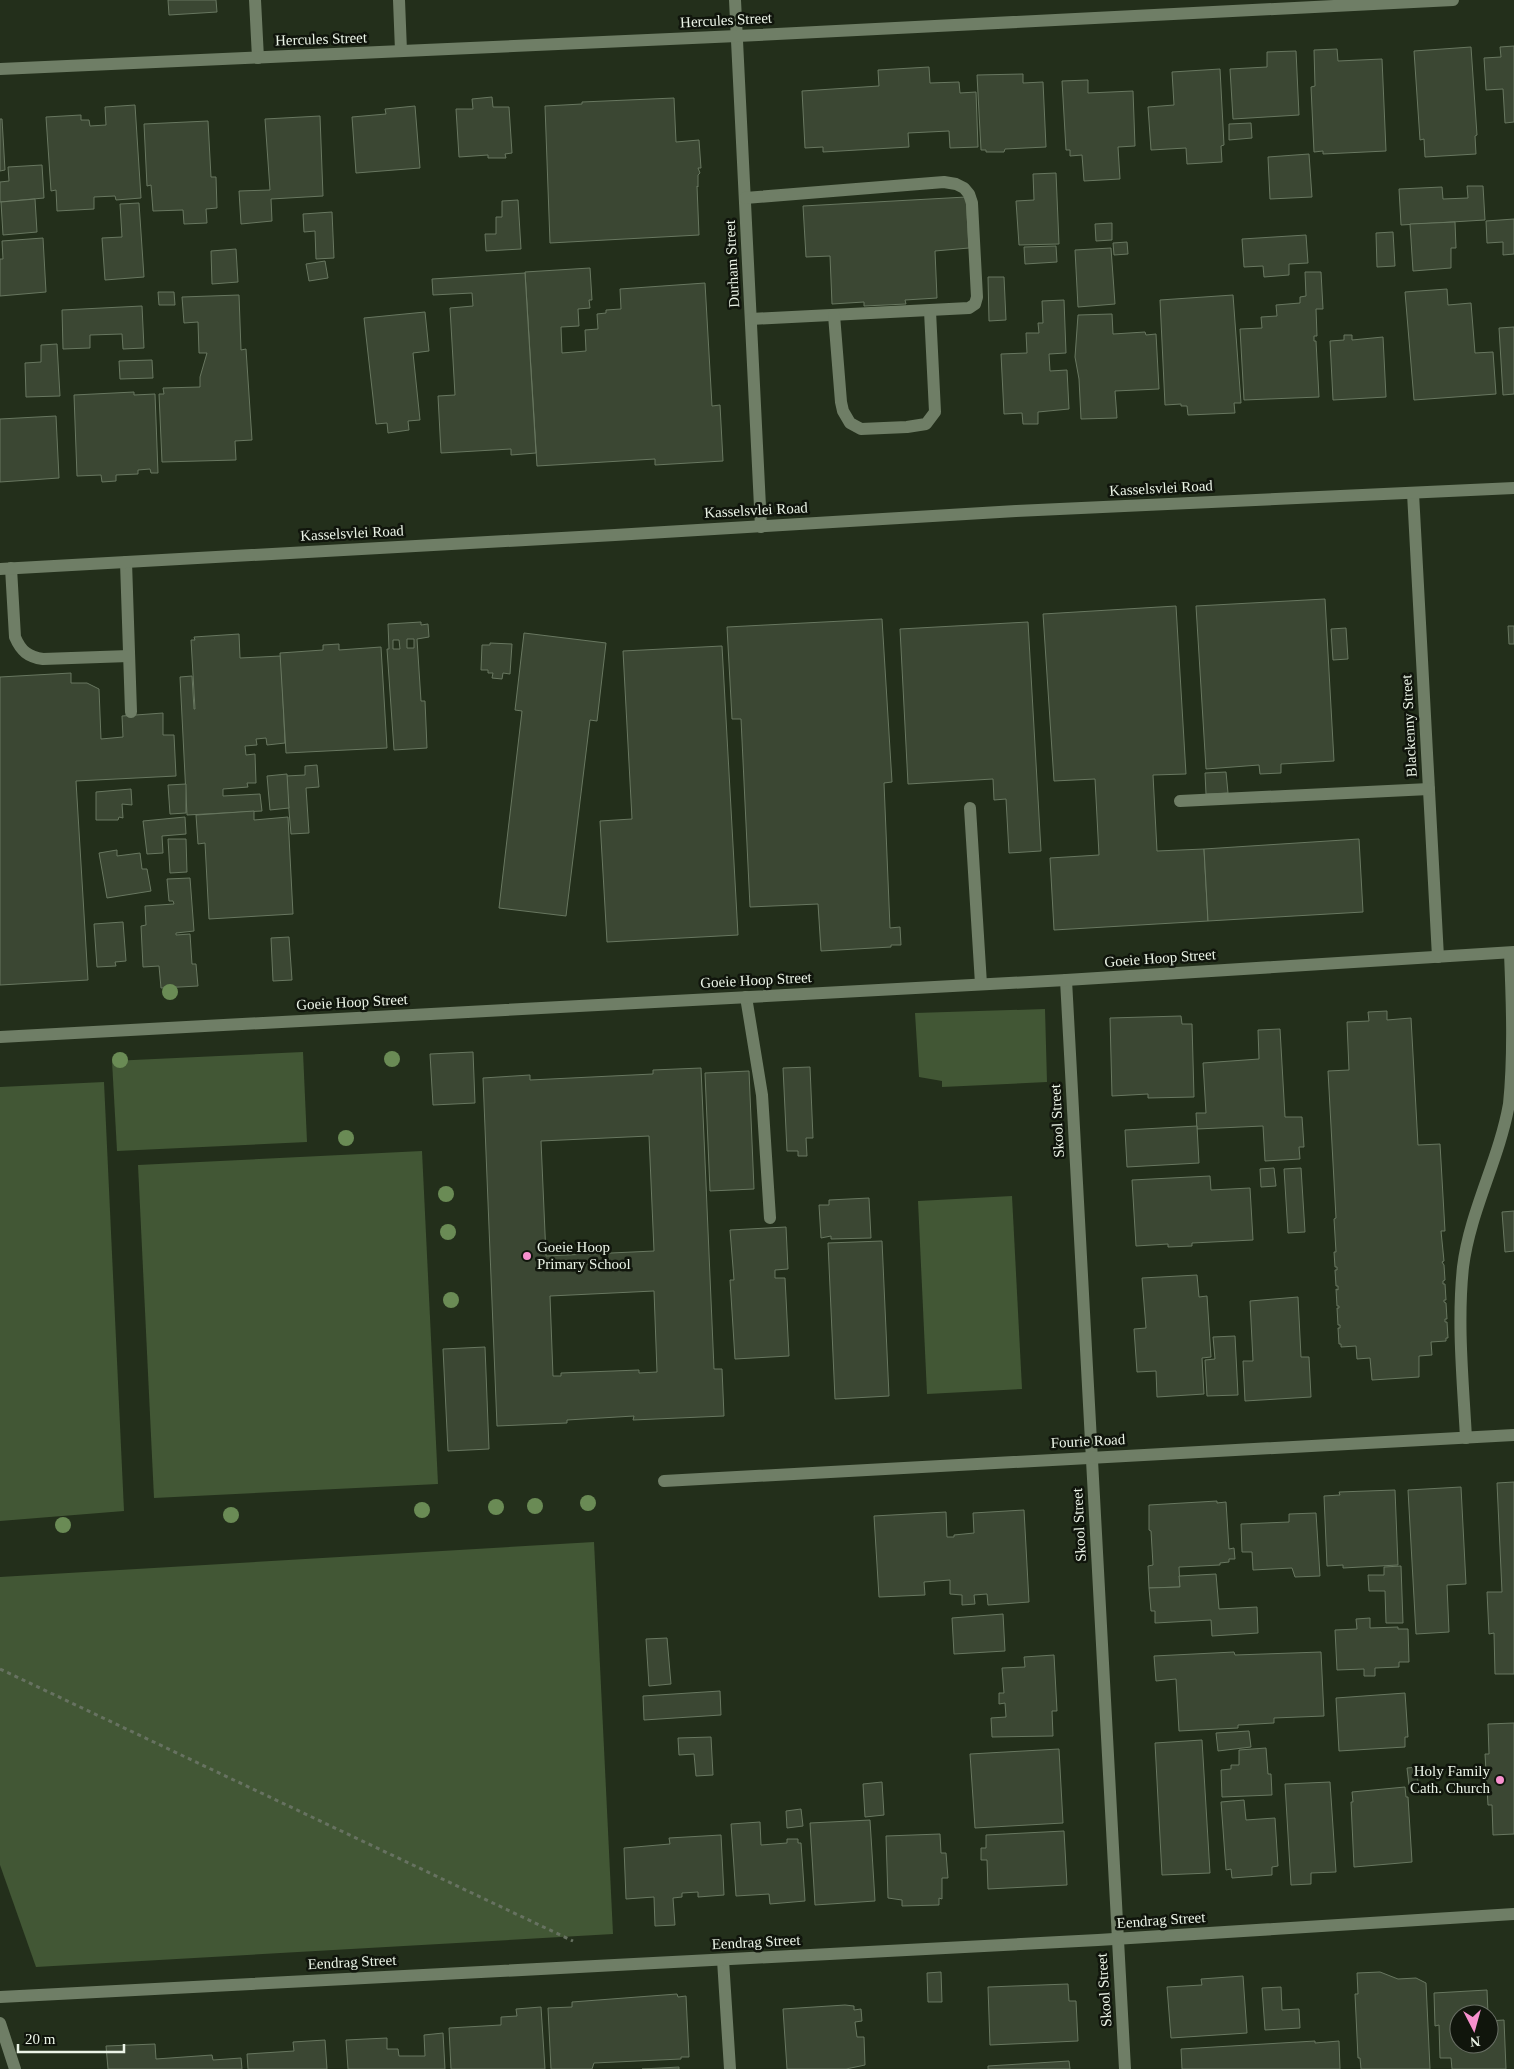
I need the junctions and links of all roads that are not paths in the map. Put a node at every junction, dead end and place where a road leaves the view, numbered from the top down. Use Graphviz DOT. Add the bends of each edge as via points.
graph roads {
  1 [pos="255,0"];
  2 [pos="399,0"];
  3 [pos="736,0"];
  4 [pos="1453,0"];
  5 [pos="737,36"];
  6 [pos="401,51"];
  7 [pos="258,58"];
  8 [pos="0,69"];
  9 [pos="745,198"];
  10 [pos="930,311"];
  11 [pos="834,315"];
  12 [pos="751,319"];
  13 [pos="1514,488"];
  14 [pos="1413,493"];
  15 [pos="761,527"];
  16 [pos="126,562"];
  17 [pos="5,568"];
  18 [pos="129,656"];
  19 [pos="131,712"];
  20 [pos="1429,788"];
  21 [pos="1180,801"];
  22 [pos="970,808"];
  23 [pos="1512,952"];
  24 [pos="1438,957"];
  25 [pos="1066,980"];
  26 [pos="981,984"];
  27 [pos="746,997"];
  28 [pos="0,1037"];
  29 [pos="770,1218"];
  30 [pos="1514,1435"];
  31 [pos="1466,1438"];
  32 [pos="1092,1457"];
  33 [pos="664,1481"];
  34 [pos="1514,1914"];
  35 [pos="1117,1938"];
  36 [pos="724,1960"];
  37 [pos="0,1997"];
  38 [pos="0,2023"];
  39 [pos="15,2069"];
  40 [pos="730,2069"];
  41 [pos="1125,2069"];
  1 -- 7 [label="street"];
  2 -- 6 [label="street"];
  3 -- 5 [label="street, Durham Street"];
  4 -- 5 [label="street, Hercules Street"];
  5 -- 6 [label="street, Hercules Street"];
  5 -- 9 [label="street, Durham Street"];
  6 -- 7 [label="street, Hercules Street"];
  7 -- 8 [label="street, Hercules Street"];
  9 -- 10 [label="street" via="944,182 964,188 972,203 976,301 969,308"];
  9 -- 12 [label="street, Durham Street"];
  10 -- 11 [label="street"];
  10 -- 11 [label="street" via="936,412 926,424 861,429 850,423 843,411"];
  11 -- 12 [label="street"];
  12 -- 15 [label="street, Durham Street"];
  13 -- 14 [label="street, Kasselsvlei Road"];
  14 -- 15 [label="street, Kasselsvlei Road" via="1016,511"];
  14 -- 20 [label="street, Blackenny Street"];
  15 -- 16 [label="street, Kasselsvlei Road"];
  16 -- 17 [label="street, Kasselsvlei Road"];
  16 -- 18 [label="street"];
  17 -- 18 [label="street" via="15,636 24,653 43,659"];
  18 -- 19 [label="street"];
  20 -- 21 [label="street"];
  20 -- 24 [label="street, Blackenny Street"];
  22 -- 26 [label="street"];
  23 -- 24 [label="street, Goeie Hoop Street"];
  23 -- 31 [label="street" via="1513,1053 1509,1103 1468,1240 1463,1269 1461,1331"];
  24 -- 25 [label="street, Goeie Hoop Street"];
  25 -- 26 [label="street, Goeie Hoop Street"];
  25 -- 32 [label="street, Skool Street"];
  26 -- 27 [label="street, Goeie Hoop Street"];
  27 -- 28 [label="street, Goeie Hoop Street"];
  27 -- 29 [label="street" via="762,1095"];
  30 -- 31 [label="street, Fourie Road"];
  31 -- 32 [label="street, Fourie Road"];
  32 -- 33 [label="street, Fourie Road"];
  32 -- 35 [label="street, Skool Street"];
  34 -- 35 [label="street, Eendrag Street"];
  35 -- 36 [label="street, Eendrag Street"];
  35 -- 41 [label="street, Skool Street"];
  36 -- 37 [label="street, Eendrag Street"];
  36 -- 40 [label="street"];
  38 -- 39 [label="street"];
}
